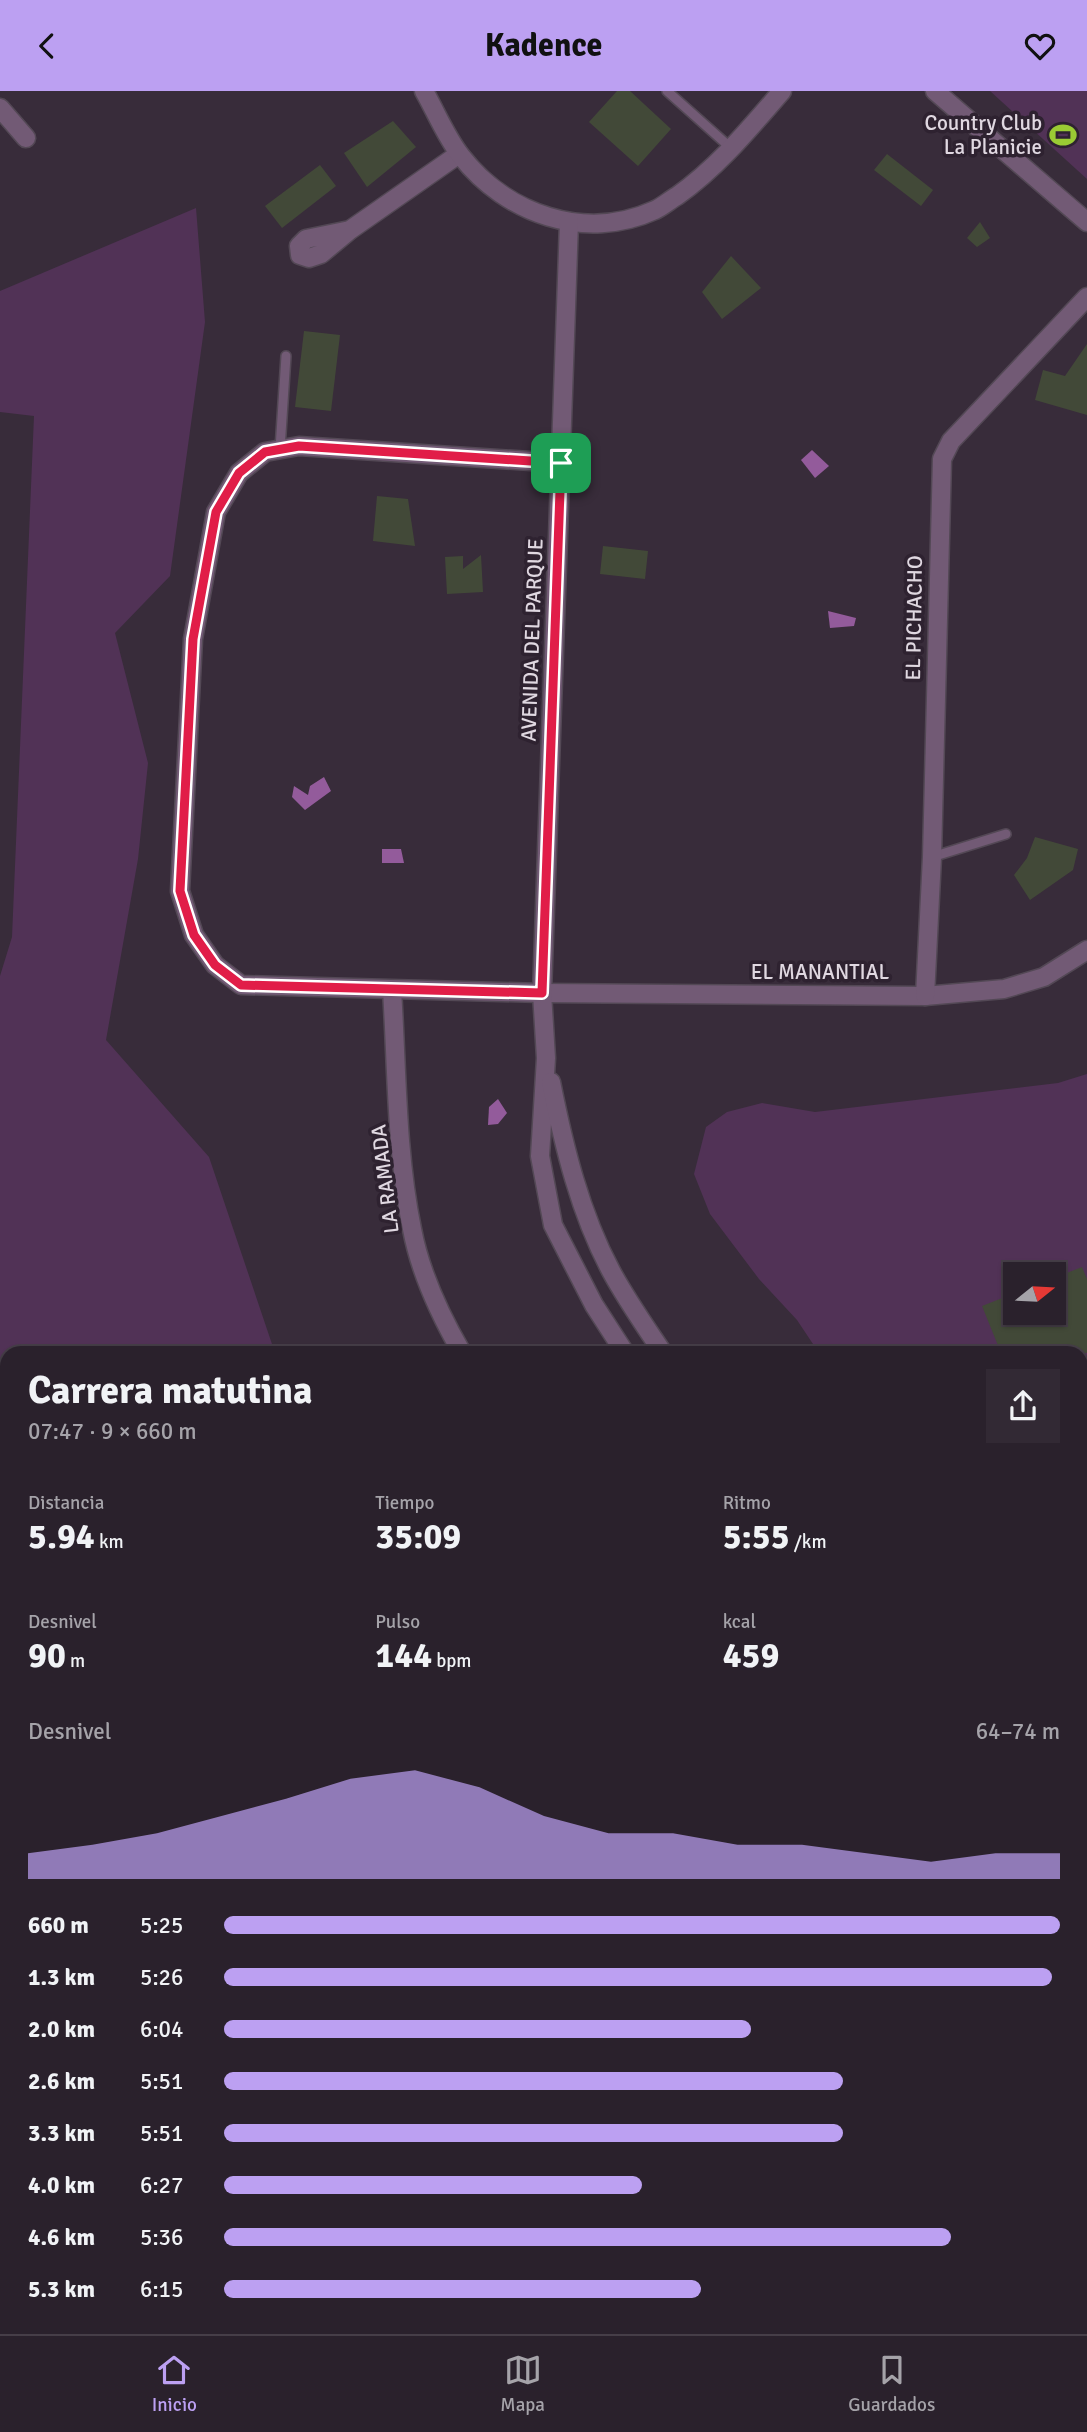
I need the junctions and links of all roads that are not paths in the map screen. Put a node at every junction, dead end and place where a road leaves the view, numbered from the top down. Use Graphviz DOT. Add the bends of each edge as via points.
graph roads {
  1 [pos="424,91"];
  2 [pos="667,91"];
  3 [pos="782,91"];
  4 [pos="935,91"];
  5 [pos="0,108"];
  6 [pos="26,138"];
  7 [pos="732,149"];
  8 [pos="459,154"];
  9 [pos="569,222"];
  10 [pos="1087,222"];
  11 [pos="350,230"];
  12 [pos="1087,297"];
  13 [pos="286,356"];
  14 [pos="280,449"];
  15 [pos="561,463"];
  16 [pos="1006,834"];
  17 [pos="932,857"];
  18 [pos="1087,950"];
  19 [pos="392,990"];
  20 [pos="542,993"];
  21 [pos="925,996"];
  22 [pos="546,1058"];
  23 [pos="458,1346"];
  24 [pos="620,1346"];
  25 [pos="659,1346"];
  1 -- 8 [label="street"];
  2 -- 7 [label="lane"];
  3 -- 7 [label="street"];
  4 -- 10 [label="street"];
  5 -- 6 [label="street"];
  7 -- 9 [label="street" via="694,184 656,210 618,222"];
  8 -- 9 [label="street" via="488,186 529,211"];
  8 -- 11 [label="street"];
  9 -- 15 [label="street, AVENIDA DEL PARQUE"];
  12 -- 17 [label="street, EL PICHACHO" via="951,441 942,459"];
  13 -- 14 [label="lane"];
  14 -- 15 [label="street" via="299,446"];
  14 -- 19 [label="street, EL MANANTIAL" via="265,452 239,473 216,512 193,639 180,891 194,935 215,965 241,985"];
  15 -- 20 [label="street, AVENIDA DEL PARQUE"];
  16 -- 17 [label="lane"];
  17 -- 21 [label="street, EL PICHACHO"];
  18 -- 21 [label="street, EL MANANTIAL" via="1044,977 1004,989"];
  19 -- 20 [label="street, EL MANANTIAL"];
  19 -- 23 [label="street, LA RAMADA" via="404,1179 412,1231 427,1280"];
  20 -- 21 [label="street, EL MANANTIAL"];
  20 -- 22 [label="street, AVENIDA DEL PARQUE"];
  22 -- 24 [label="street, AVENIDA DEL PARQUE" via="540,1156 553,1225"];
  22 -- 25 [label="street, AVENIDA DEL PARQUE" via="563,1141 586,1214 610,1270"];
}
